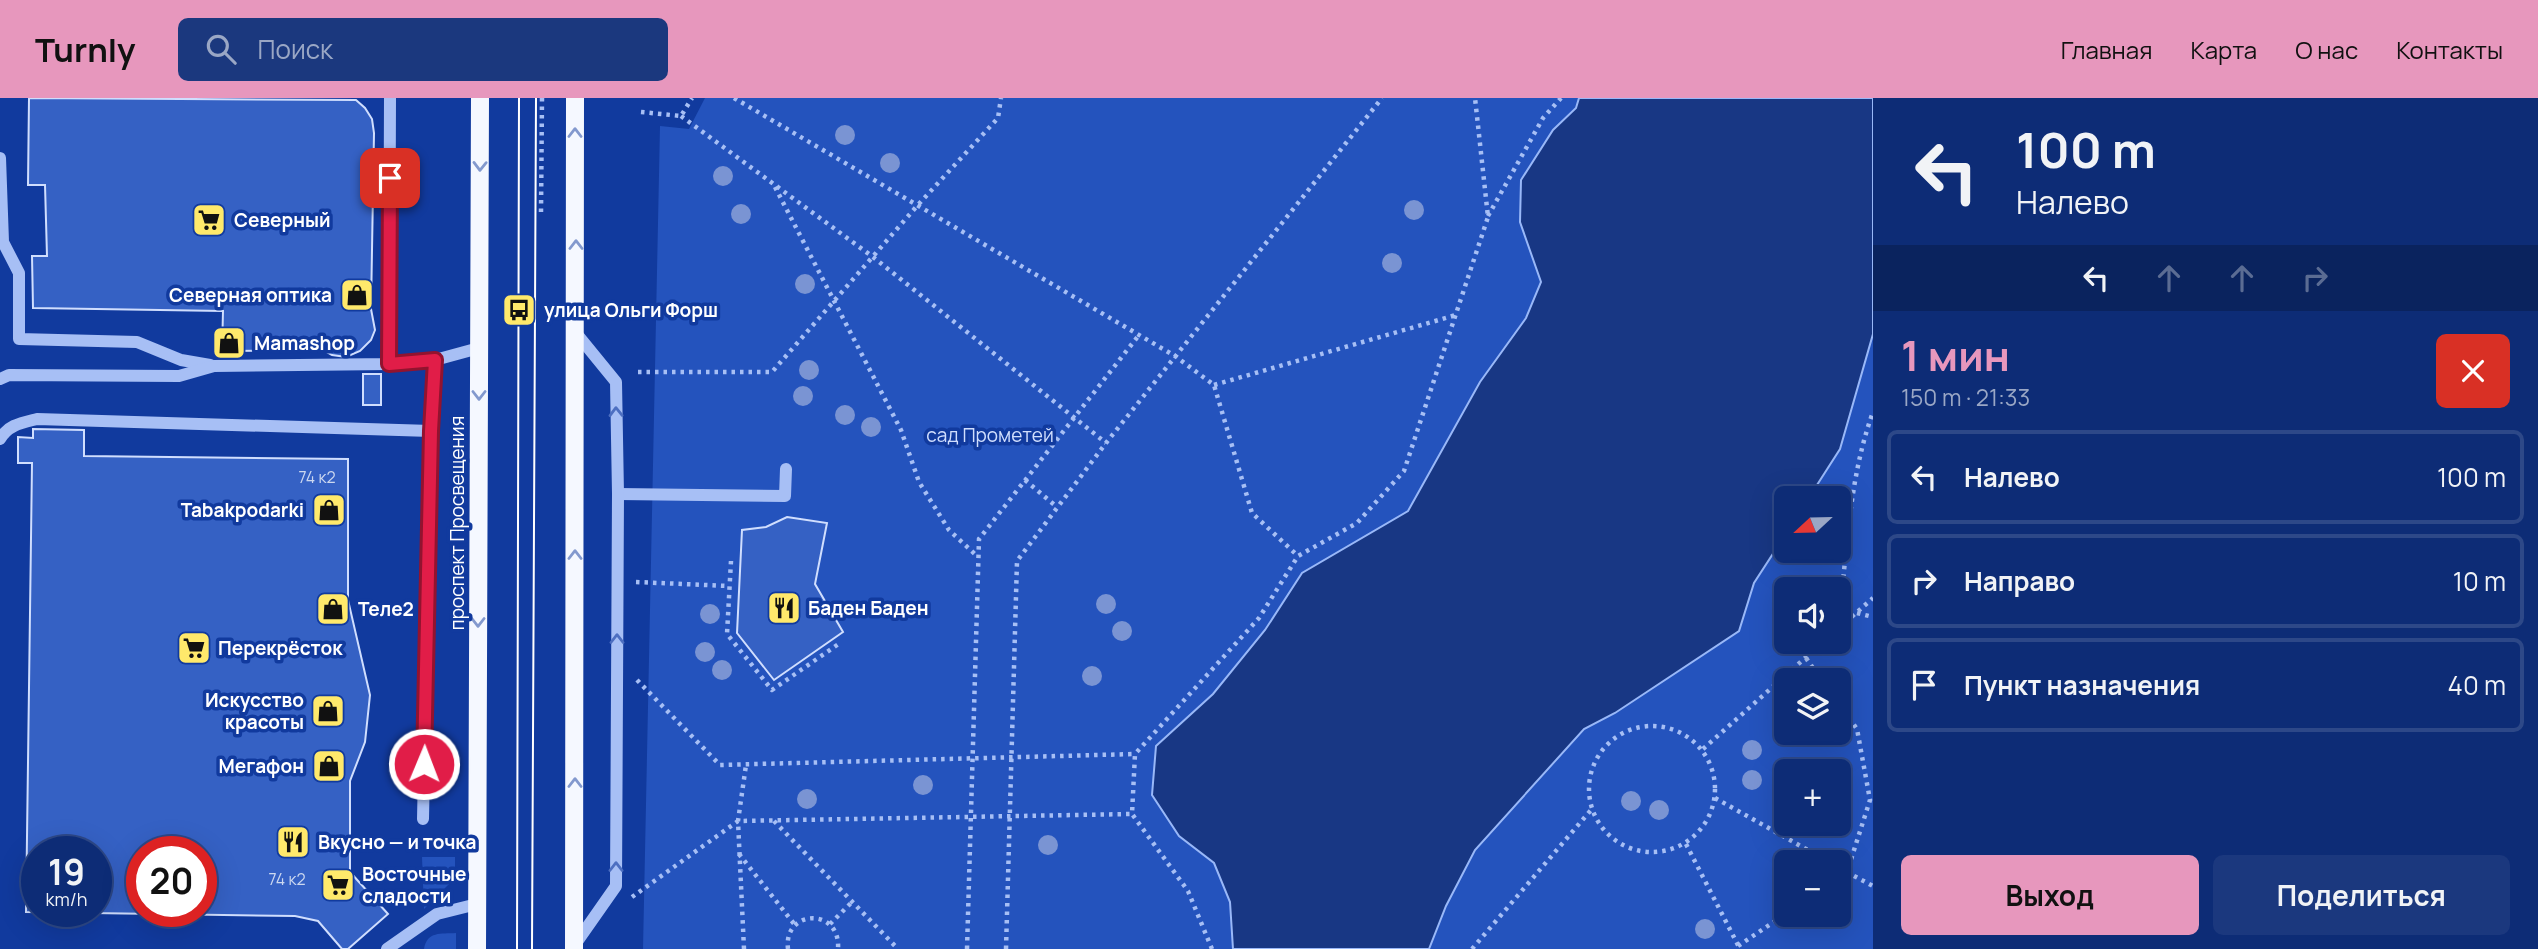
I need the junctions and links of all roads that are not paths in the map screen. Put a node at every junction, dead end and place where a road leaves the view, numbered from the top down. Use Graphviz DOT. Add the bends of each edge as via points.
graph roads {
  1 [pos="390,98"];
  2 [pos="480,98"];
  3 [pos="575,98"];
  4 [pos="0,158"];
  5 [pos="2,241"];
  6 [pos="576,333"];
  7 [pos="479,348"];
  8 [pos="435,360"];
  9 [pos="389,364"];
  10 [pos="214,366"];
  11 [pos="0,379"];
  12 [pos="431,431"];
  13 [pos="0,439"];
  14 [pos="786,469"];
  15 [pos="618,494"];
  16 [pos="423,819"];
  17 [pos="477,904"];
  18 [pos="574,948"];
  19 [pos="387,949"];
  20 [pos="477,949"];
  1 -- 9 [label="lane"];
  2 -- 7 [label="main road, проспект Просвещения, one-way"];
  6 -- 3 [label="main road, one-way"];
  4 -- 5 [label="lane"];
  5 -- 10 [label="lane" via="19,272 19,339 137,342 181,360"];
  15 -- 6 [label="lane, one-way" via="616,382"];
  18 -- 6 [label="main road, one-way"];
  7 -- 8 [label="lane"];
  7 -- 17 [label="main road, проспект Просвещения, one-way"];
  8 -- 9 [label="lane"];
  8 -- 12 [label="lane"];
  9 -- 10 [label="lane"];
  10 -- 11 [label="lane" via="179,376 9,375"];
  12 -- 13 [label="lane" via="37,419 5,430"];
  12 -- 16 [label="lane"];
  14 -- 15 [label="lane" via="785,496"];
  18 -- 15 [label="lane, one-way" via="616,887"];
  17 -- 19 [label="lane" via="437,914"];
  17 -- 20 [label="main road, проспект Просвещения"];
}
